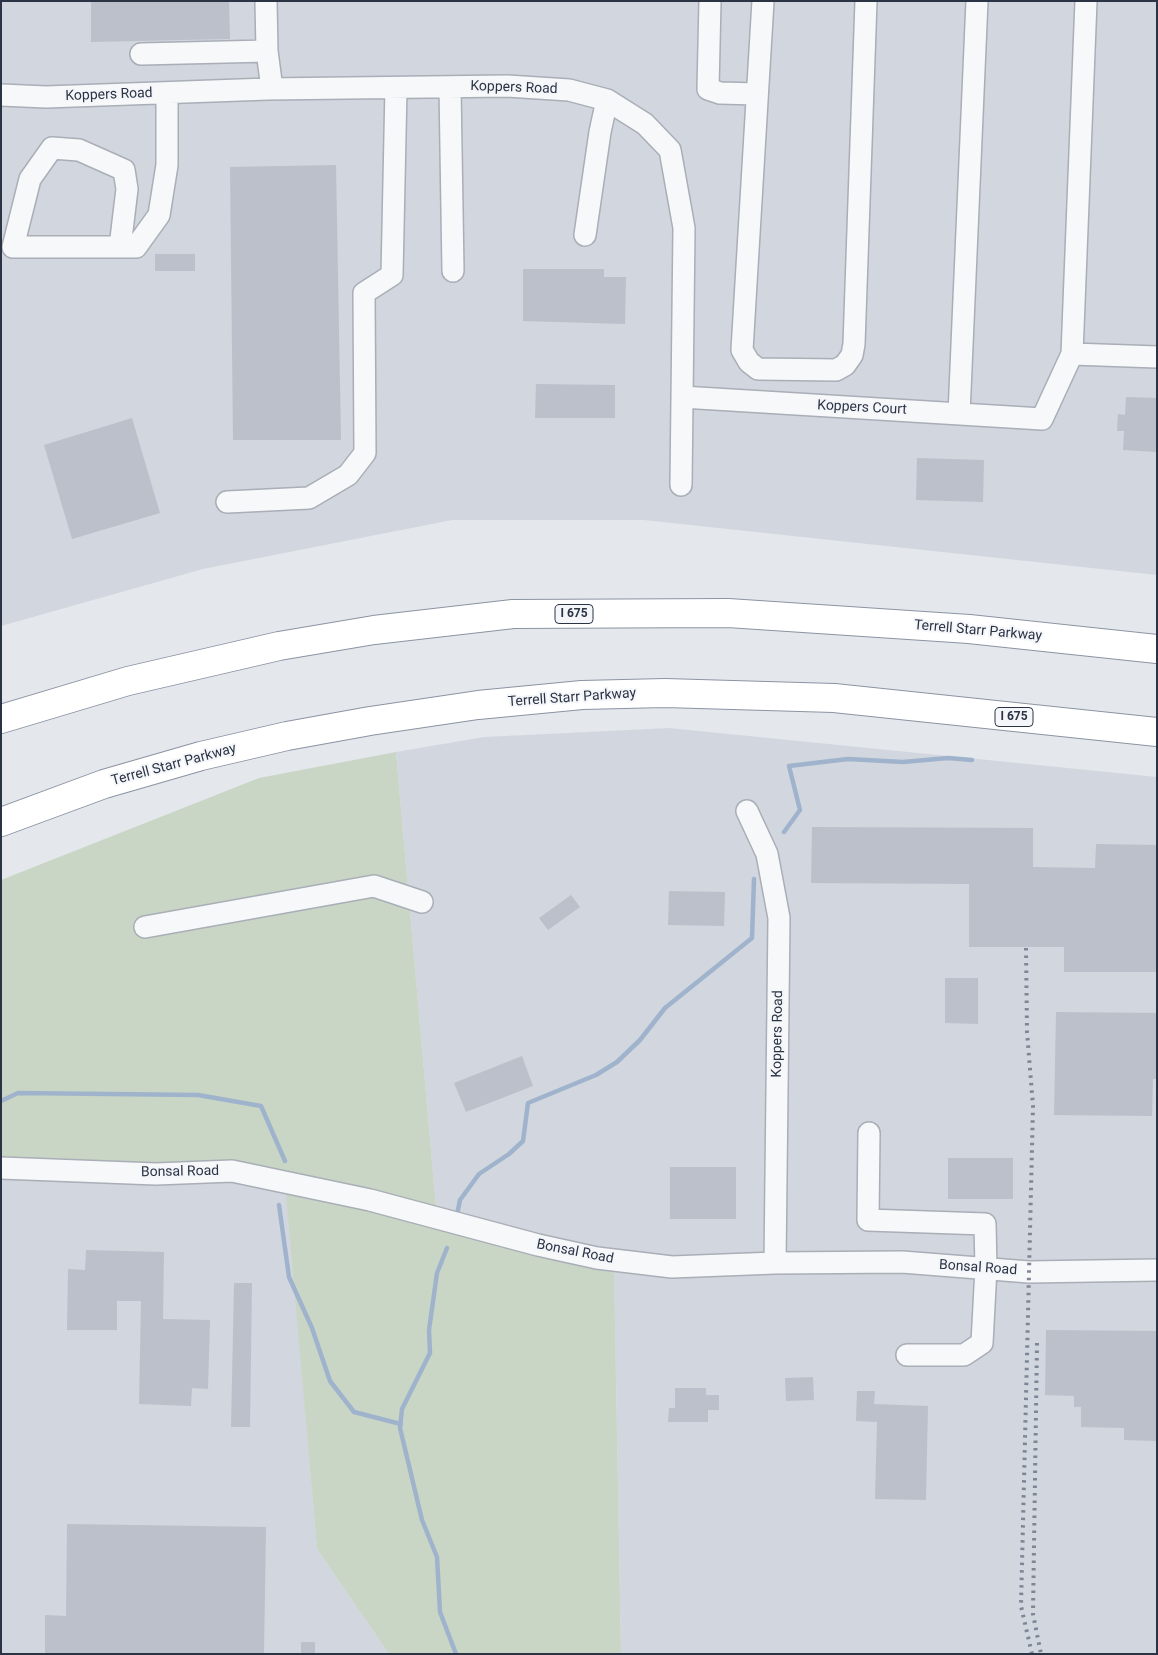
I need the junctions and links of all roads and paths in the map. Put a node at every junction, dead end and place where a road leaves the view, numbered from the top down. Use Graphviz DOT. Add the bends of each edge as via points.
graph roads {
  1 [pos="266,1"];
  2 [pos="710,1"];
  3 [pos="763,1"];
  4 [pos="866,1"];
  5 [pos="977,1"];
  6 [pos="1086,1"];
  7 [pos="267,52"];
  8 [pos="141,54"];
  9 [pos="450,87"];
  10 [pos="396,88"];
  11 [pos="272,89"];
  12 [pos="167,93"];
  13 [pos="757,94"];
  14 [pos="1,95"];
  15 [pos="607,100"];
  16 [pos="585,235"];
  17 [pos="120,247"];
  18 [pos="453,271"];
  19 [pos="1072,354"];
  20 [pos="1157,358"];
  21 [pos="682,397"];
  22 [pos="959,414"];
  23 [pos="681,486"];
  24 [pos="228,502"];
  25 [pos="1157,649"];
  26 [pos="1,719"];
  27 [pos="1157,732"];
  28 [pos="747,810"];
  29 [pos="2,821"];
  30 [pos="422,902"];
  31 [pos="145,927"];
  32 [pos="869,1133"];
  33 [pos="1,1168"];
  34 [pos="776,1263"];
  35 [pos="986,1268"];
  36 [pos="1157,1270"];
  37 [pos="907,1355"];
  1 -- 7 [label="street"];
  2 -- 13 [label="street" via="708,90"];
  3 -- 13 [label="street"];
  4 -- 13 [label="street" via="854,344 852,356 836,370 758,369 742,350"];
  5 -- 22 [label="street"];
  6 -- 19 [label="street"];
  7 -- 8 [label="street"];
  7 -- 11 [label="street"];
  9 -- 10 [label="street, Koppers Road"];
  9 -- 15 [label="street, Koppers Road" via="569,90"];
  9 -- 18 [label="street"];
  10 -- 11 [label="street, Koppers Road"];
  10 -- 24 [label="street" via="392,275 364,293 365,453 348,475 309,498"];
  11 -- 12 [label="street, Koppers Road"];
  12 -- 14 [label="street, Koppers Road" via="46,97"];
  12 -- 17 [label="street" via="167,165 160,214 136,247"];
  15 -- 16 [label="street"];
  15 -- 21 [label="street, Koppers Road" via="645,124 670,150 684,228"];
  17 -- 17 [label="street" via="127,189 124,170 79,150 52,148 30,179 14,247"];
  19 -- 20 [label="street"];
  19 -- 22 [label="street, Koppers Court" via="1042,419"];
  21 -- 22 [label="street, Koppers Court"];
  21 -- 23 [label="street, Koppers Road"];
  25 -- 26 [label="highway, Terrell Starr Parkway / I 675" via="969,629 728,612 514,614 374,630 279,646 128,681"];
  27 -- 29 [label="highway, Terrell Starr Parkway / I 675" via="834,698 665,693 582,695 478,705 287,736 104,784"];
  28 -- 34 [label="street, Koppers Road" via="767,854 779,918"];
  30 -- 31 [label="street" via="374,886"];
  32 -- 35 [label="street" via="868,1220 985,1224"];
  33 -- 34 [label="street, Bonsal Road" via="156,1174 232,1171 370,1200 597,1258 672,1267"];
  34 -- 35 [label="street, Bonsal Road" via="902,1262"];
  35 -- 36 [label="street, Bonsal Road" via="1029,1272"];
  35 -- 37 [label="street" via="982,1343 964,1355"];
}
